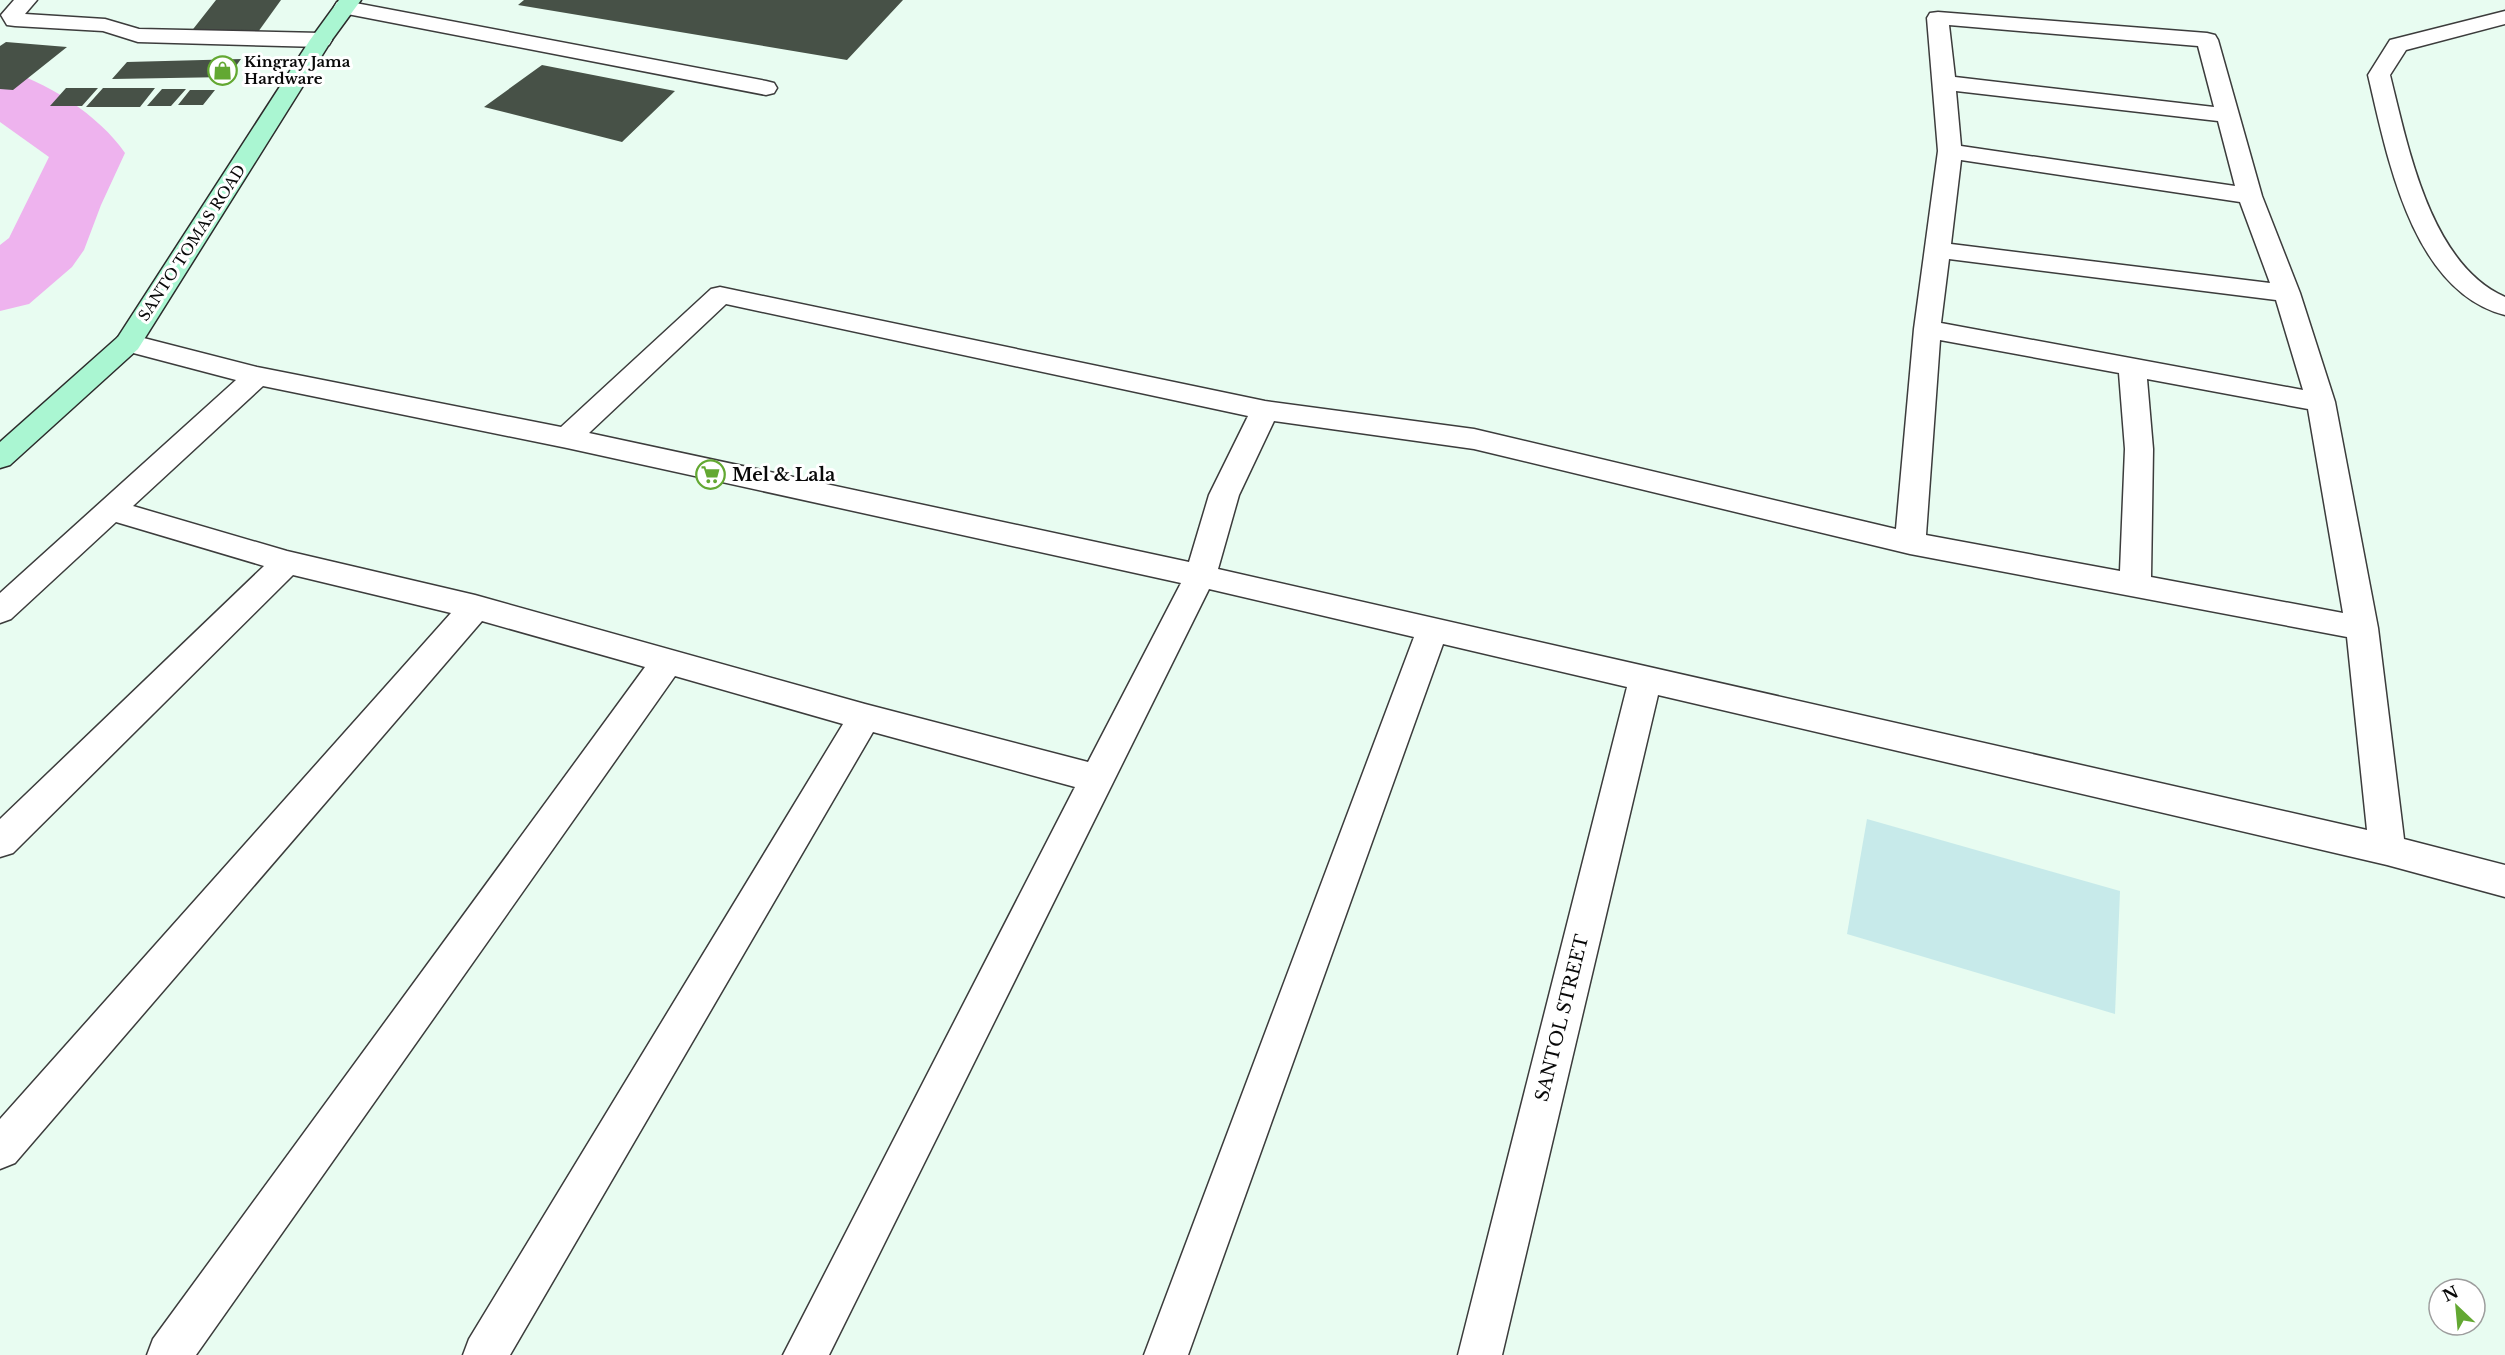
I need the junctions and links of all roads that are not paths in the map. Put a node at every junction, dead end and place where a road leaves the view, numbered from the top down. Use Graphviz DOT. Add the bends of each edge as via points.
graph roads {
  1 [pos="26,0"];
  2 [pos="347,4"];
  3 [pos="2494,19"];
  4 [pos="2505,33"];
  5 [pos="321,40"];
  6 [pos="1946,83"];
  7 [pos="766,88"];
  8 [pos="2226,115"];
  9 [pos="1950,151"];
  10 [pos="2250,196"];
  11 [pos="1938,250"];
  12 [pos="2287,293"];
  13 [pos="2505,307"];
  14 [pos="1927,329"];
  15 [pos="128,343"];
  16 [pos="2132,368"];
  17 [pos="257,376"];
  18 [pos="2321,402"];
  19 [pos="1265,410"];
  20 [pos="567,438"];
  21 [pos="0,458"];
  22 [pos="111,510"];
  23 [pos="1910,543"];
  24 [pos="287,562"];
  25 [pos="1200,576"];
  26 [pos="2135,583"];
  27 [pos="475,607"];
  28 [pos="0,611"];
  29 [pos="2362,628"];
  30 [pos="1432,631"];
  31 [pos="667,662"];
  32 [pos="1645,680"];
  33 [pos="865,717"];
  34 [pos="1098,779"];
  35 [pos="0,842"];
  36 [pos="2387,850"];
  37 [pos="2505,881"];
  38 [pos="0,1149"];
  39 [pos="169,1355"];
  40 [pos="485,1355"];
  41 [pos="805,1355"];
  42 [pos="1166,1355"];
  43 [pos="1480,1355"];
  1 -- 5 [label="street" via="12,15 15,20 105,25 138,35"];
  2 -- 5 [label="street, SANTO TOMAS ROAD"];
  2 -- 7 [label="street"];
  3 -- 4 [label="street"];
  3 -- 13 [label="street" via="2398,45 2379,75 2404,176 2438,248 2455,272 2479,294"];
  5 -- 15 [label="street, SANTO TOMAS ROAD"];
  6 -- 8 [label="street"];
  6 -- 8 [label="street" via="1938,18 2207,40"];
  6 -- 9 [label="street"];
  8 -- 10 [label="street"];
  9 -- 10 [label="street"];
  9 -- 11 [label="street"];
  10 -- 12 [label="street"];
  11 -- 12 [label="street"];
  11 -- 14 [label="street"];
  12 -- 18 [label="street"];
  14 -- 16 [label="street"];
  14 -- 23 [label="street"];
  15 -- 17 [label="street"];
  15 -- 21 [label="street, SANTO TOMAS ROAD"];
  16 -- 18 [label="street"];
  16 -- 26 [label="street" via="2139,449"];
  17 -- 20 [label="street"];
  17 -- 22 [label="street"];
  18 -- 29 [label="street"];
  19 -- 20 [label="street" via="720,295"];
  19 -- 23 [label="street" via="1474,439"];
  19 -- 25 [label="street" via="1224,495"];
  20 -- 25 [label="street"];
  22 -- 24 [label="street"];
  22 -- 28 [label="street"];
  23 -- 26 [label="street"];
  24 -- 27 [label="street"];
  24 -- 35 [label="street"];
  25 -- 30 [label="street"];
  25 -- 34 [label="street"];
  26 -- 29 [label="street"];
  27 -- 31 [label="street"];
  27 -- 38 [label="street"];
  29 -- 36 [label="street"];
  30 -- 32 [label="street"];
  30 -- 42 [label="street"];
  31 -- 33 [label="street"];
  31 -- 39 [label="street"];
  32 -- 36 [label="street"];
  32 -- 43 [label="street, SANTOL STREET"];
  33 -- 34 [label="street"];
  33 -- 40 [label="street"];
  34 -- 41 [label="street"];
  36 -- 37 [label="street"];
}
